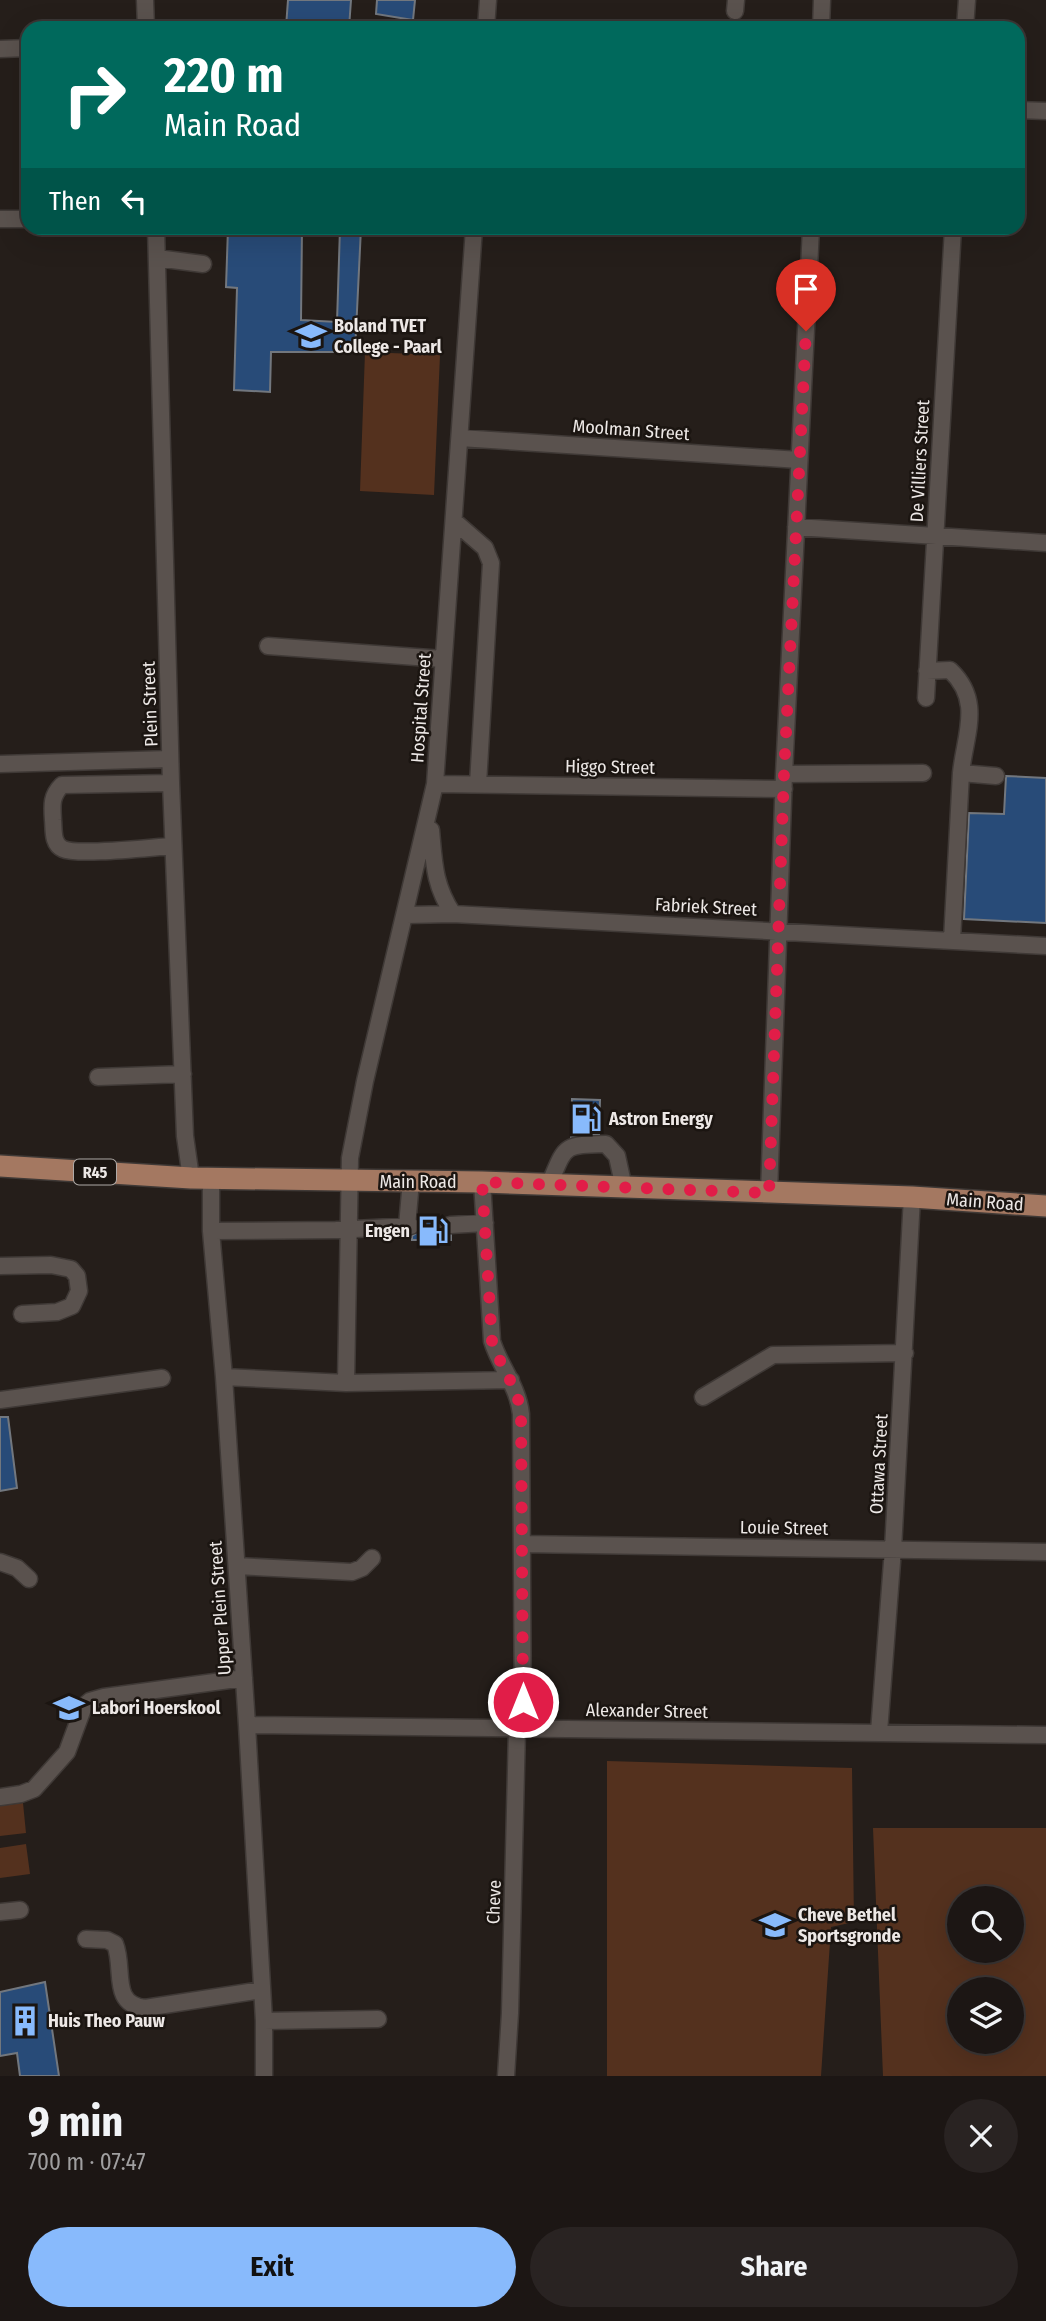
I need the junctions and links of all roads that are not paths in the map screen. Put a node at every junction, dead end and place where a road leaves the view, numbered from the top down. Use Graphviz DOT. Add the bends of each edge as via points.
graph roads {
  1 [pos="145,0"];
  2 [pos="488,0"];
  3 [pos="822,0"];
  4 [pos="967,0"];
  5 [pos="146,21"];
  6 [pos="486,21"];
  7 [pos="821,21"];
  8 [pos="966,21"];
  9 [pos="21,48"];
  10 [pos="0,49"];
  11 [pos="1025,110"];
  12 [pos="1046,111"];
  13 [pos="0,219"];
  14 [pos="21,219"];
  15 [pos="156,235"];
  16 [pos="474,235"];
  17 [pos="811,235"];
  18 [pos="953,235"];
  19 [pos="157,258"];
  20 [pos="203,264"];
  21 [pos="460,438"];
  22 [pos="799,460"];
  23 [pos="454,521"];
  24 [pos="796,527"];
  25 [pos="935,536"];
  26 [pos="1046,543"];
  27 [pos="268,646"];
  28 [pos="443,659"];
  29 [pos="927,671"];
  30 [pos="926,698"];
  31 [pos="170,759"];
  32 [pos="0,764"];
  33 [pos="923,773"];
  34 [pos="961,773"];
  35 [pos="996,776"];
  36 [pos="784,781"];
  37 [pos="171,783"];
  38 [pos="435,784"];
  39 [pos="478,785"];
  40 [pos="429,814"];
  41 [pos="173,846"];
  42 [pos="453,914"];
  43 [pos="406,915"];
  44 [pos="780,930"];
  45 [pos="952,940"];
  46 [pos="1046,946"];
  47 [pos="183,1074"];
  48 [pos="98,1077"];
  49 [pos="0,1166"];
  50 [pos="201,1179"];
  51 [pos="411,1181"];
  52 [pos="348,1182"];
  53 [pos="482,1182"];
  54 [pos="550,1185"];
  55 [pos="624,1188"];
  56 [pos="769,1193"];
  57 [pos="912,1197"];
  58 [pos="1046,1206"];
  59 [pos="485,1223"];
  60 [pos="450,1225"];
  61 [pos="349,1229"];
  62 [pos="211,1231"];
  63 [pos="0,1266"];
  64 [pos="22,1314"];
  65 [pos="905,1353"];
  66 [pos="224,1377"];
  67 [pos="162,1378"];
  68 [pos="511,1380"];
  69 [pos="346,1383"];
  70 [pos="703,1396"];
  71 [pos="0,1399"];
  72 [pos="522,1544"];
  73 [pos="893,1549"];
  74 [pos="1046,1552"];
  75 [pos="373,1558"];
  76 [pos="0,1562"];
  77 [pos="237,1566"];
  78 [pos="29,1579"];
  79 [pos="244,1678"];
  80 [pos="247,1725"];
  81 [pos="520,1729"];
  82 [pos="879,1732"];
  83 [pos="1046,1735"];
  84 [pos="0,1797"];
  85 [pos="20,1910"];
  86 [pos="0,1912"];
  87 [pos="86,1939"];
  88 [pos="262,1990"];
  89 [pos="378,2019"];
  90 [pos="264,2021"];
  91 [pos="264,2076"];
  92 [pos="506,2076"];
  1 -- 5 [label="street"];
  2 -- 6 [label="street"];
  3 -- 7 [label="street"];
  4 -- 8 [label="street"];
  9 -- 10 [label="street"];
  11 -- 12 [label="street"];
  13 -- 14 [label="street"];
  15 -- 19 [label="street, Plein Street"];
  16 -- 21 [label="street, Hospital Street"];
  17 -- 22 [label="street"];
  18 -- 25 [label="street, De Villiers Street"];
  19 -- 20 [label="street"];
  19 -- 31 [label="street, Plein Street"];
  21 -- 22 [label="street, Moolman Street"];
  21 -- 23 [label="street, Hospital Street"];
  22 -- 24 [label="street"];
  23 -- 28 [label="street, Hospital Street"];
  23 -- 39 [label="street" via="485,548 491,563"];
  24 -- 25 [label="street"];
  24 -- 36 [label="street"];
  25 -- 26 [label="street"];
  25 -- 29 [label="street, De Villiers Street"];
  27 -- 28 [label="street"];
  28 -- 38 [label="street, Hospital Street"];
  29 -- 30 [label="street, De Villiers Street"];
  29 -- 34 [label="street" via="950,670 966,688 970,716"];
  31 -- 32 [label="street"];
  31 -- 37 [label="street, Plein Street"];
  33 -- 36 [label="street, Higgo Street"];
  34 -- 35 [label="street"];
  34 -- 45 [label="street"];
  36 -- 39 [label="street, Higgo Street"];
  36 -- 44 [label="street"];
  37 -- 41 [label="street, Plein Street"];
  37 -- 41 [label="street" via="62,785 52,802 54,840 62,849"];
  38 -- 39 [label="street, Higgo Street"];
  38 -- 40 [label="street, Hospital Street"];
  40 -- 42 [label="street" via="436,881"];
  40 -- 43 [label="street, Hospital Street"];
  41 -- 47 [label="street, Plein Street"];
  42 -- 43 [label="street, Fabriek Street"];
  42 -- 44 [label="street, Fabriek Street"];
  43 -- 52 [label="street, Hospital Street" via="365,1081"];
  44 -- 45 [label="street, Fabriek Street"];
  44 -- 56 [label="street"];
  45 -- 46 [label="street, Fabriek Street"];
  47 -- 48 [label="street"];
  47 -- 50 [label="street, Plein Street" via="185,1136"];
  49 -- 50 [label="main road, Main Road / R45"];
  50 -- 52 [label="main road, Main Road / R45"];
  50 -- 62 [label="street, Upper Plein Street"];
  51 -- 52 [label="main road, Main Road / R45"];
  51 -- 53 [label="main road, Main Road / R45"];
  51 -- 61 [label="street" via="409,1226"];
  52 -- 61 [label="street, Hospital Street"];
  53 -- 54 [label="main road, Main Road / R45"];
  53 -- 59 [label="street, Cheve"];
  54 -- 55 [label="main road, Main Road / R45"];
  54 -- 55 [label="street" via="566,1149 606,1144 617,1156"];
  55 -- 56 [label="main road, Main Road / R45"];
  56 -- 57 [label="main road, Main Road / R45"];
  57 -- 58 [label="main road, Main Road / R45"];
  57 -- 65 [label="street, Ottawa Street"];
  59 -- 60 [label="street"];
  59 -- 68 [label="street, Cheve" via="492,1341"];
  61 -- 62 [label="street"];
  61 -- 69 [label="street, Hospital Street"];
  62 -- 66 [label="street, Upper Plein Street"];
  63 -- 64 [label="street" via="51,1265 71,1269 77,1276 79,1291 72,1306 57,1312"];
  65 -- 70 [label="street" via="773,1355"];
  65 -- 73 [label="street, Ottawa Street"];
  66 -- 69 [label="street"];
  66 -- 77 [label="street, Upper Plein Street"];
  67 -- 71 [label="street"];
  68 -- 69 [label="street"];
  68 -- 72 [label="street, Cheve" via="521,1414"];
  72 -- 73 [label="street, Louie Street"];
  72 -- 81 [label="street, Cheve"];
  73 -- 74 [label="street, Louie Street"];
  73 -- 82 [label="street, Ottawa Street"];
  75 -- 77 [label="street" via="362,1569 343,1573"];
  76 -- 78 [label="street" via="17,1567"];
  77 -- 79 [label="street, Upper Plein Street"];
  79 -- 80 [label="street, Upper Plein Street"];
  79 -- 84 [label="street" via="90,1701 81,1711 60,1762 34,1789"];
  80 -- 81 [label="street, Alexander Street"];
  80 -- 88 [label="street, Upper Plein Street"];
  81 -- 82 [label="street, Alexander Street"];
  81 -- 92 [label="street, Cheve"];
  82 -- 83 [label="street, Alexander Street"];
  85 -- 86 [label="street"];
  87 -- 88 [label="street" via="115,1944 122,1994 136,2007"];
  88 -- 90 [label="street, Upper Plein Street"];
  89 -- 90 [label="street"];
  90 -- 91 [label="street, Upper Plein Street"];
}
